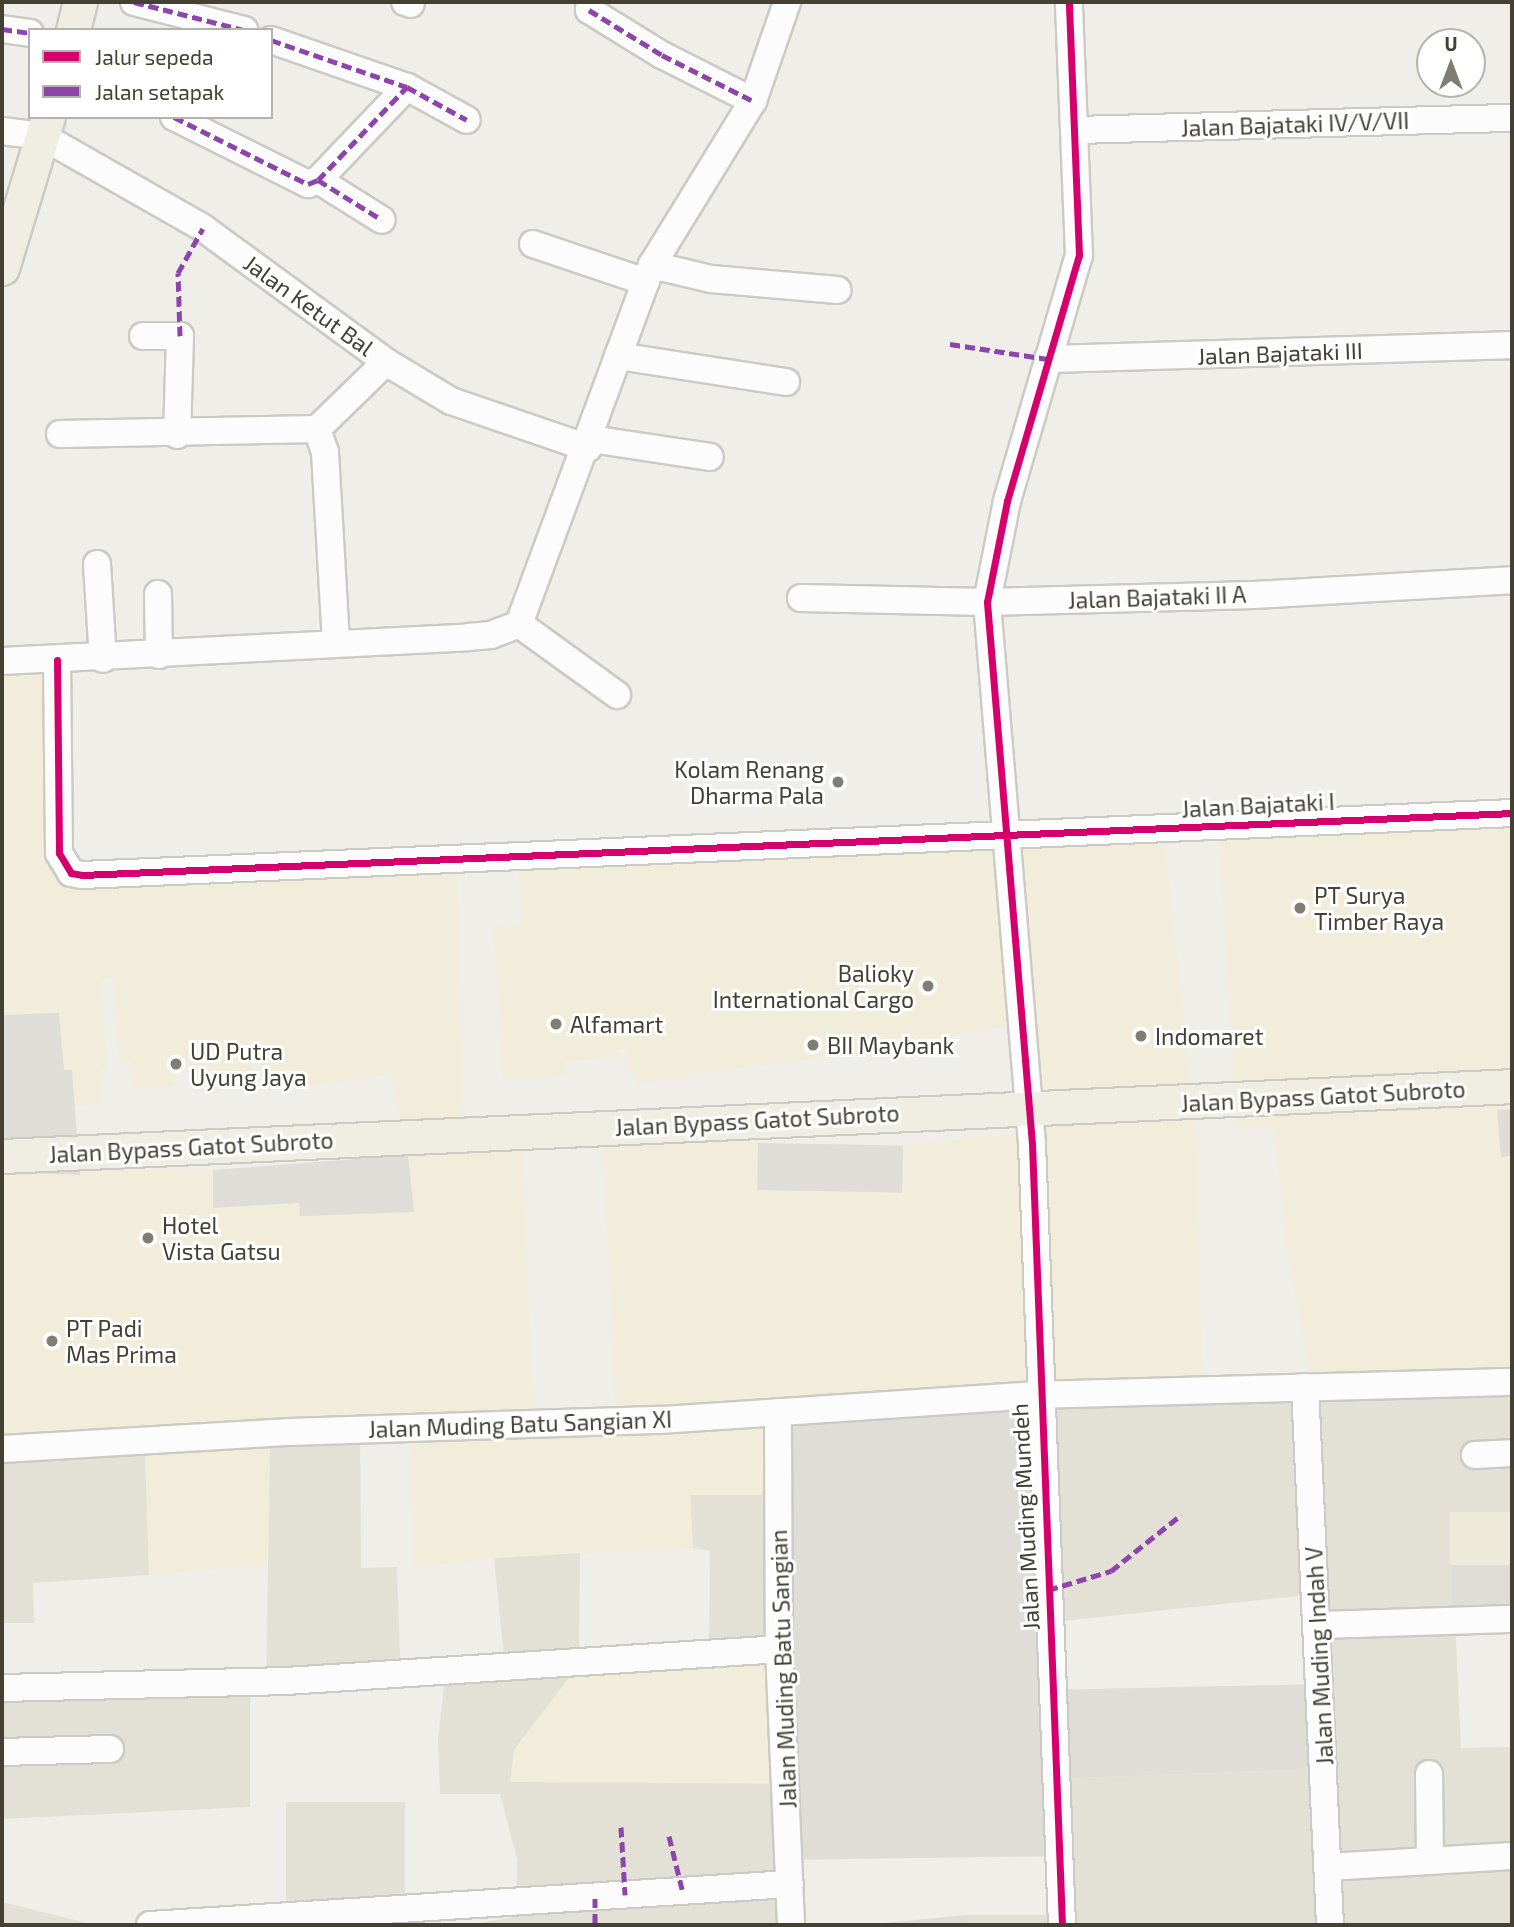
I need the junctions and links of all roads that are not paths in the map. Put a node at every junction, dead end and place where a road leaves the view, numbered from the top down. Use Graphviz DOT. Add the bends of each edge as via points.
graph roads {
  1 [pos="80,2"];
  2 [pos="134,2"];
  3 [pos="590,2"];
  4 [pos="787,2"];
  5 [pos="1069,2"];
  6 [pos="74,28"];
  7 [pos="236,28"];
  8 [pos="2,29"];
  9 [pos="28,33"];
  10 [pos="273,41"];
  11 [pos="407,87"];
  12 [pos="753,101"];
  13 [pos="1512,118"];
  14 [pos="178,119"];
  15 [pos="467,120"];
  16 [pos="45,127"];
  17 [pos="1077,130"];
  18 [pos="2,131"];
  19 [pos="318,180"];
  20 [pos="382,220"];
  21 [pos="533,244"];
  22 [pos="2,268"];
  23 [pos="649,273"];
  24 [pos="838,290"];
  25 [pos="143,336"];
  26 [pos="1512,345"];
  27 [pos="618,356"];
  28 [pos="1048,359"];
  29 [pos="386,362"];
  30 [pos="786,382"];
  31 [pos="317,429"];
  32 [pos="60,434"];
  33 [pos="177,435"];
  34 [pos="589,443"];
  35 [pos="710,457"];
  36 [pos="97,564"];
  37 [pos="1512,580"];
  38 [pos="158,594"];
  39 [pos="801,598"];
  40 [pos="987,602"];
  41 [pos="519,624"];
  42 [pos="336,645"];
  43 [pos="159,655"];
  44 [pos="103,659"];
  45 [pos="57,660"];
  46 [pos="2,661"];
  47 [pos="617,695"];
  48 [pos="1512,813"];
  49 [pos="1004,835"];
  50 [pos="1512,1086"];
  51 [pos="1029,1108"];
  52 [pos="2,1156"];
  53 [pos="1512,1382"];
  54 [pos="1305,1387"];
  55 [pos="1039,1395"];
  56 [pos="778,1412"];
  57 [pos="2,1449"];
  58 [pos="1512,1453"];
  59 [pos="1475,1455"];
  60 [pos="1512,1619"];
  61 [pos="1318,1625"];
  62 [pos="779,1649"];
  63 [pos="2,1688"];
  64 [pos="110,1749"];
  65 [pos="2,1752"];
  66 [pos="1429,1774"];
  67 [pos="1512,1856"];
  68 [pos="1430,1860"];
  69 [pos="1328,1867"];
  70 [pos="790,1884"];
  71 [pos="150,1925"];
  72 [pos="791,1925"];
  73 [pos="1062,1925"];
  74 [pos="1330,1925"];
  1 -- 6 [label="main road"];
  2 -- 7 [label="street"];
  3 -- 12 [label="street" via="589,9 662,55"];
  4 -- 12 [label="street"];
  5 -- 17 [label="street, Jalan Muding Mundeh"];
  8 -- 9 [label="street"];
  10 -- 11 [label="street"];
  11 -- 15 [label="street"];
  11 -- 19 [label="street"];
  12 -- 23 [label="street"];
  13 -- 17 [label="street, Jalan Bajataki IV/V/VII"];
  14 -- 19 [label="street" via="265,160 301,183"];
  16 -- 18 [label="street"];
  16 -- 22 [label="main road"];
  16 -- 29 [label="street, Jalan Ketut Bal" via="203,228"];
  17 -- 28 [label="street, Jalan Muding Mundeh" via="1079,255"];
  19 -- 20 [label="street"];
  21 -- 23 [label="street"];
  23 -- 24 [label="street"];
  23 -- 27 [label="street"];
  25 -- 33 [label="street" via="180,336"];
  26 -- 28 [label="street, Jalan Bajataki III"];
  27 -- 30 [label="street"];
  27 -- 34 [label="street"];
  28 -- 40 [label="street, Jalan Muding Mundeh" via="1007,501"];
  29 -- 31 [label="street"];
  29 -- 34 [label="street, Jalan Ketut Bal" via="451,401"];
  31 -- 33 [label="street"];
  31 -- 42 [label="street" via="325,452"];
  32 -- 33 [label="street"];
  34 -- 35 [label="street, Jalan Ketut Bal"];
  34 -- 41 [label="street"];
  36 -- 44 [label="street"];
  37 -- 40 [label="street, Jalan Bajataki II A" via="1254,595"];
  38 -- 43 [label="street"];
  39 -- 40 [label="street, Jalan Bajataki II A"];
  40 -- 49 [label="street, Jalan Muding Mundeh"];
  41 -- 42 [label="street" via="491,635"];
  41 -- 47 [label="street"];
  42 -- 43 [label="street"];
  43 -- 44 [label="street"];
  44 -- 45 [label="street"];
  45 -- 46 [label="street"];
  45 -- 49 [label="street, Jalan Bajataki I" via="59,853 71,873"];
  48 -- 49 [label="street, Jalan Bajataki I"];
  49 -- 51 [label="street, Jalan Muding Mundeh"];
  50 -- 51 [label="main road, Jalan Bypass Gatot Subroto"];
  51 -- 52 [label="main road, Jalan Bypass Gatot Subroto"];
  51 -- 55 [label="street, Jalan Muding Mundeh"];
  53 -- 54 [label="street, Jalan Muding Batu Sangian XI"];
  54 -- 55 [label="street, Jalan Muding Batu Sangian XI"];
  54 -- 61 [label="street, Jalan Muding Indah V"];
  55 -- 56 [label="street, Jalan Muding Batu Sangian XI"];
  55 -- 73 [label="street, Jalan Muding Mundeh"];
  56 -- 57 [label="street, Jalan Muding Batu Sangian XI"];
  56 -- 62 [label="street, Jalan Muding Batu Sangian"];
  58 -- 59 [label="street"];
  60 -- 61 [label="street"];
  61 -- 69 [label="street, Jalan Muding Indah V"];
  62 -- 63 [label="street" via="286,1681"];
  62 -- 70 [label="street, Jalan Muding Batu Sangian"];
  64 -- 65 [label="street"];
  66 -- 68 [label="street"];
  67 -- 68 [label="street"];
  68 -- 69 [label="street"];
  69 -- 74 [label="street, Jalan Muding Indah V"];
  70 -- 71 [label="street"];
  70 -- 72 [label="street, Jalan Muding Batu Sangian"];
}
